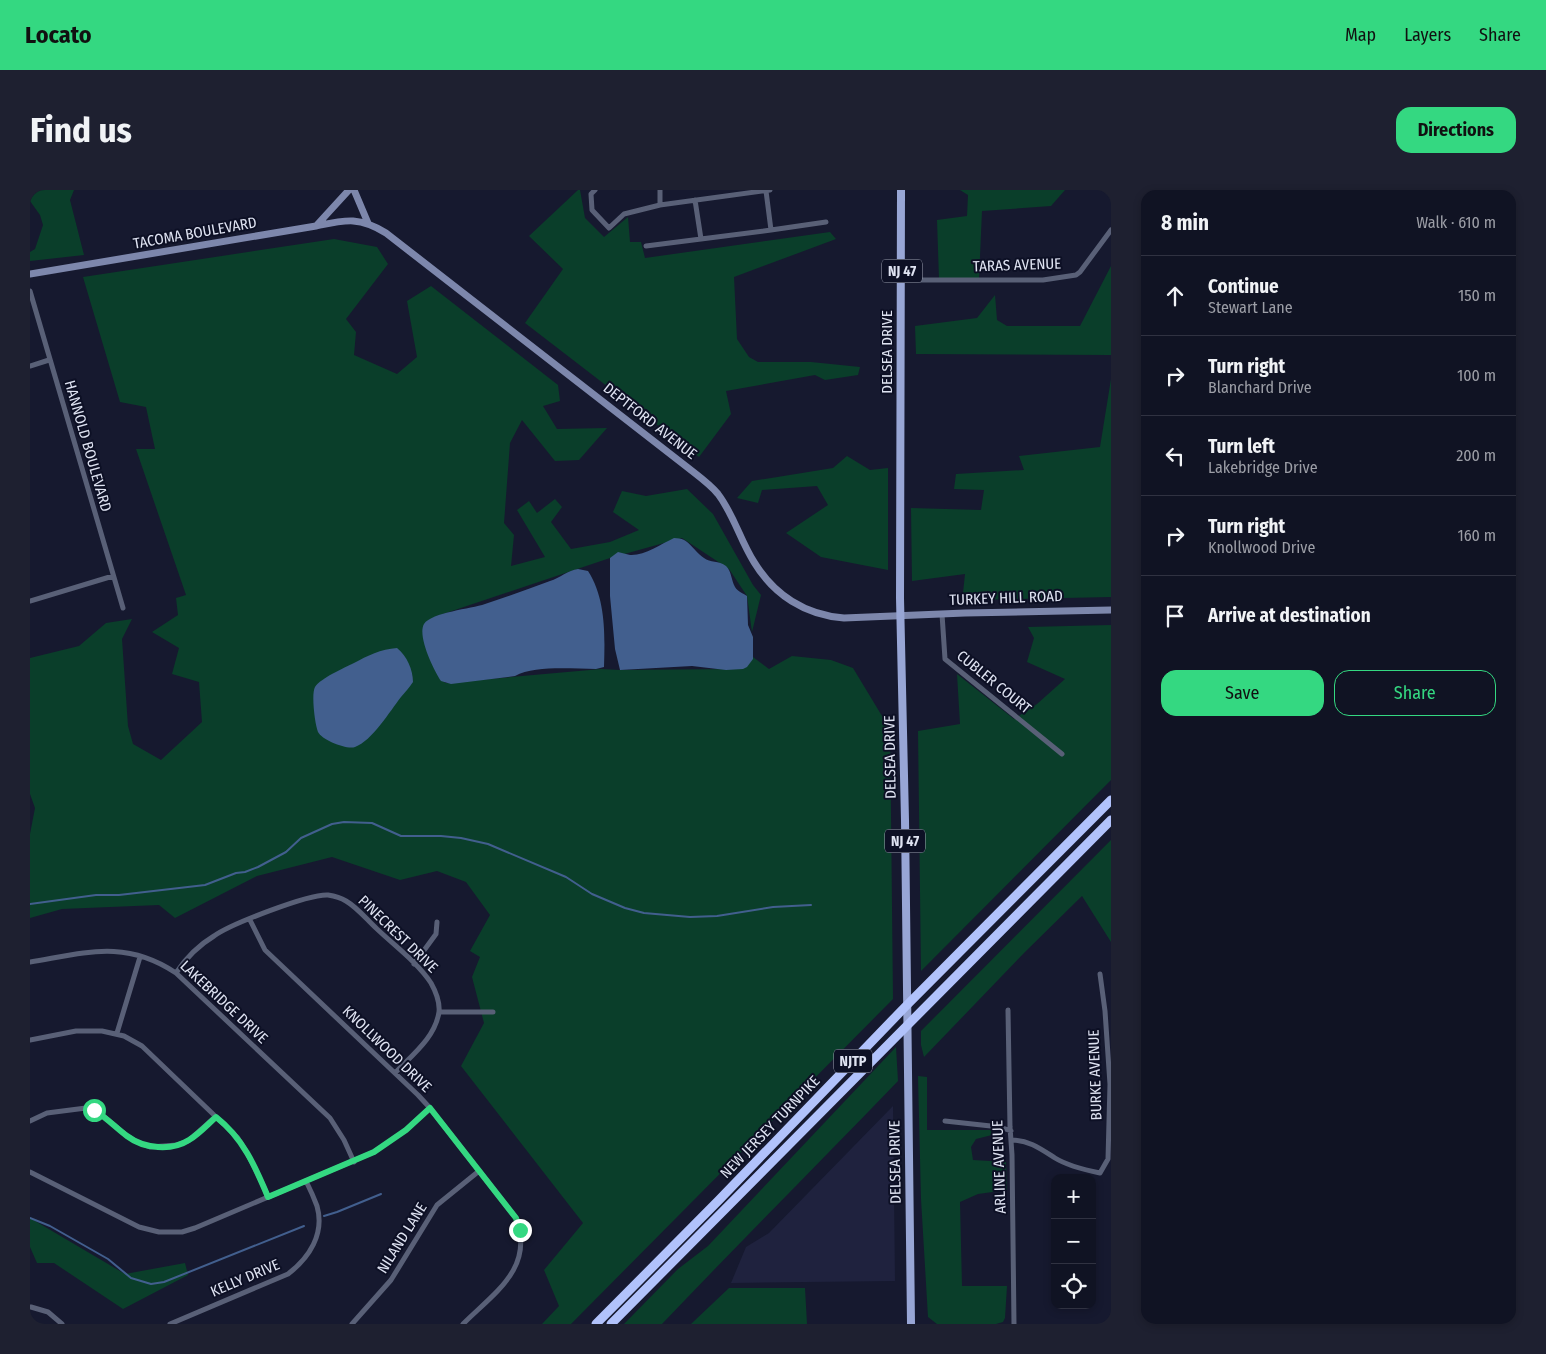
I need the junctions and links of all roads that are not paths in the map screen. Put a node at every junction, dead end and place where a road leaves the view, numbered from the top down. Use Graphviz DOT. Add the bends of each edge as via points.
graph roads {
  1 [pos="350,190"];
  2 [pos="354,190"];
  3 [pos="595,190"];
  4 [pos="660,190"];
  5 [pos="770,190"];
  6 [pos="901,190"];
  7 [pos="766,191"];
  8 [pos="733,192"];
  9 [pos="695,200"];
  10 [pos="660,205"];
  11 [pos="826,222"];
  12 [pos="368,223"];
  13 [pos="316,226"];
  14 [pos="771,230"];
  15 [pos="1111,230"];
  16 [pos="701,239"];
  17 [pos="646,246"];
  18 [pos="30,274"];
  19 [pos="902,280"];
  20 [pos="30,291"];
  21 [pos="49,360"];
  22 [pos="30,366"];
  23 [pos="112,576"];
  24 [pos="30,601"];
  25 [pos="123,608"];
  26 [pos="1111,610"];
  27 [pos="942,614"];
  28 [pos="901,616"];
  29 [pos="1062,754"];
  30 [pos="1111,800"];
  31 [pos="1111,820"];
  32 [pos="250,920"];
  33 [pos="437,922"];
  34 [pos="140,957"];
  35 [pos="30,962"];
  36 [pos="414,964"];
  37 [pos="176,973"];
  38 [pos="1100,974"];
  39 [pos="1008,1010"];
  40 [pos="439,1012"];
  41 [pos="493,1012"];
  42 [pos="117,1033"];
  43 [pos="30,1040"];
  44 [pos="395,1073"];
  45 [pos="430,1108"];
  46 [pos="216,1117"];
  47 [pos="30,1121"];
  48 [pos="945,1121"];
  49 [pos="1011,1131"];
  50 [pos="1012,1140"];
  51 [pos="354,1162"];
  52 [pos="479,1171"];
  53 [pos="30,1172"];
  54 [pos="306,1181"];
  55 [pos="268,1197"];
  56 [pos="31,1307"];
  57 [pos="62,1324"];
  58 [pos="170,1324"];
  59 [pos="352,1324"];
  60 [pos="463,1324"];
  61 [pos="596,1324"];
  62 [pos="611,1324"];
  63 [pos="911,1324"];
  64 [pos="1014,1324"];
  1 -- 13 [label="street"];
  2 -- 12 [label="street"];
  3 -- 10 [label="street" via="591,194 592,210 609,228 624,214"];
  4 -- 10 [label="street"];
  5 -- 7 [label="street"];
  6 -- 19 [label="main road, DELSEA DRIVE / NJ 47"];
  7 -- 8 [label="street"];
  7 -- 14 [label="street"];
  8 -- 9 [label="street"];
  9 -- 10 [label="street"];
  9 -- 16 [label="street"];
  11 -- 14 [label="street"];
  12 -- 13 [label="street, DEPTFORD AVENUE" via="345,221"];
  12 -- 28 [label="street, DEPTFORD AVENUE" via="391,237 718,493 754,562 784,596 800,607 827,617"];
  13 -- 18 [label="street, TACOMA BOULEVARD"];
  14 -- 16 [label="street"];
  15 -- 19 [label="street, TARAS AVENUE" via="1076,274 1043,280"];
  16 -- 17 [label="street"];
  19 -- 28 [label="main road, DELSEA DRIVE / NJ 47"];
  20 -- 21 [label="street, HANNOLD BOULEVARD"];
  21 -- 22 [label="street"];
  21 -- 23 [label="street, HANNOLD BOULEVARD"];
  23 -- 24 [label="street"];
  23 -- 25 [label="street, HANNOLD BOULEVARD"];
  26 -- 27 [label="street, TURKEY HILL ROAD"];
  27 -- 28 [label="street, TURKEY HILL ROAD"];
  27 -- 29 [label="street, CUBLER COURT" via="944,659"];
  28 -- 63 [label="main road, DELSEA DRIVE / NJ 47"];
  30 -- 61 [label="highway, NEW JERSEY TURNPIKE / NJTP"];
  31 -- 62 [label="highway, NEW JERSEY TURNPIKE / NJTP"];
  32 -- 36 [label="street, PINECREST DRIVE" via="307,898 329,895 352,905"];
  32 -- 37 [label="street, PINECREST DRIVE" via="214,936 189,956"];
  32 -- 44 [label="street, KNOLLWOOD DRIVE" via="265,950"];
  33 -- 36 [label="street" via="436,934"];
  34 -- 35 [label="street, LAKEBRIDGE DRIVE" via="102,950"];
  34 -- 37 [label="street, LAKEBRIDGE DRIVE" via="160,963"];
  34 -- 42 [label="street"];
  36 -- 40 [label="street, PINECREST DRIVE" via="436,992"];
  37 -- 51 [label="street, LAKEBRIDGE DRIVE" via="330,1118"];
  38 -- 50 [label="street, BURKE AVENUE" via="1110,1084 1108,1159 1100,1173 1055,1158 1034,1145"];
  39 -- 49 [label="street, ARLINE AVENUE"];
  40 -- 41 [label="street"];
  40 -- 44 [label="street" via="428,1038"];
  42 -- 43 [label="street" via="76,1031"];
  42 -- 46 [label="street" via="142,1046"];
  44 -- 45 [label="street, KNOLLWOOD DRIVE"];
  45 -- 51 [label="street" via="406,1130"];
  45 -- 52 [label="street, KNOLLWOOD DRIVE"];
  46 -- 47 [label="street" via="188,1141 150,1147 86,1108 47,1113"];
  46 -- 55 [label="street" via="247,1152"];
  48 -- 49 [label="street"];
  49 -- 50 [label="street, ARLINE AVENUE"];
  50 -- 64 [label="street, ARLINE AVENUE"];
  51 -- 54 [label="street"];
  52 -- 59 [label="street, NILAND LANE" via="437,1205 391,1280"];
  52 -- 60 [label="street, KNOLLWOOD DRIVE" via="516,1218 520,1230 520,1256 511,1276"];
  53 -- 55 [label="street" via="128,1222 159,1232 182,1232 195,1228"];
  54 -- 55 [label="street"];
  54 -- 58 [label="street, KELLY DRIVE" via="318,1208 318,1222 314,1246 300,1264 278,1279"];
  56 -- 57 [label="street" via="48,1312"];
}
